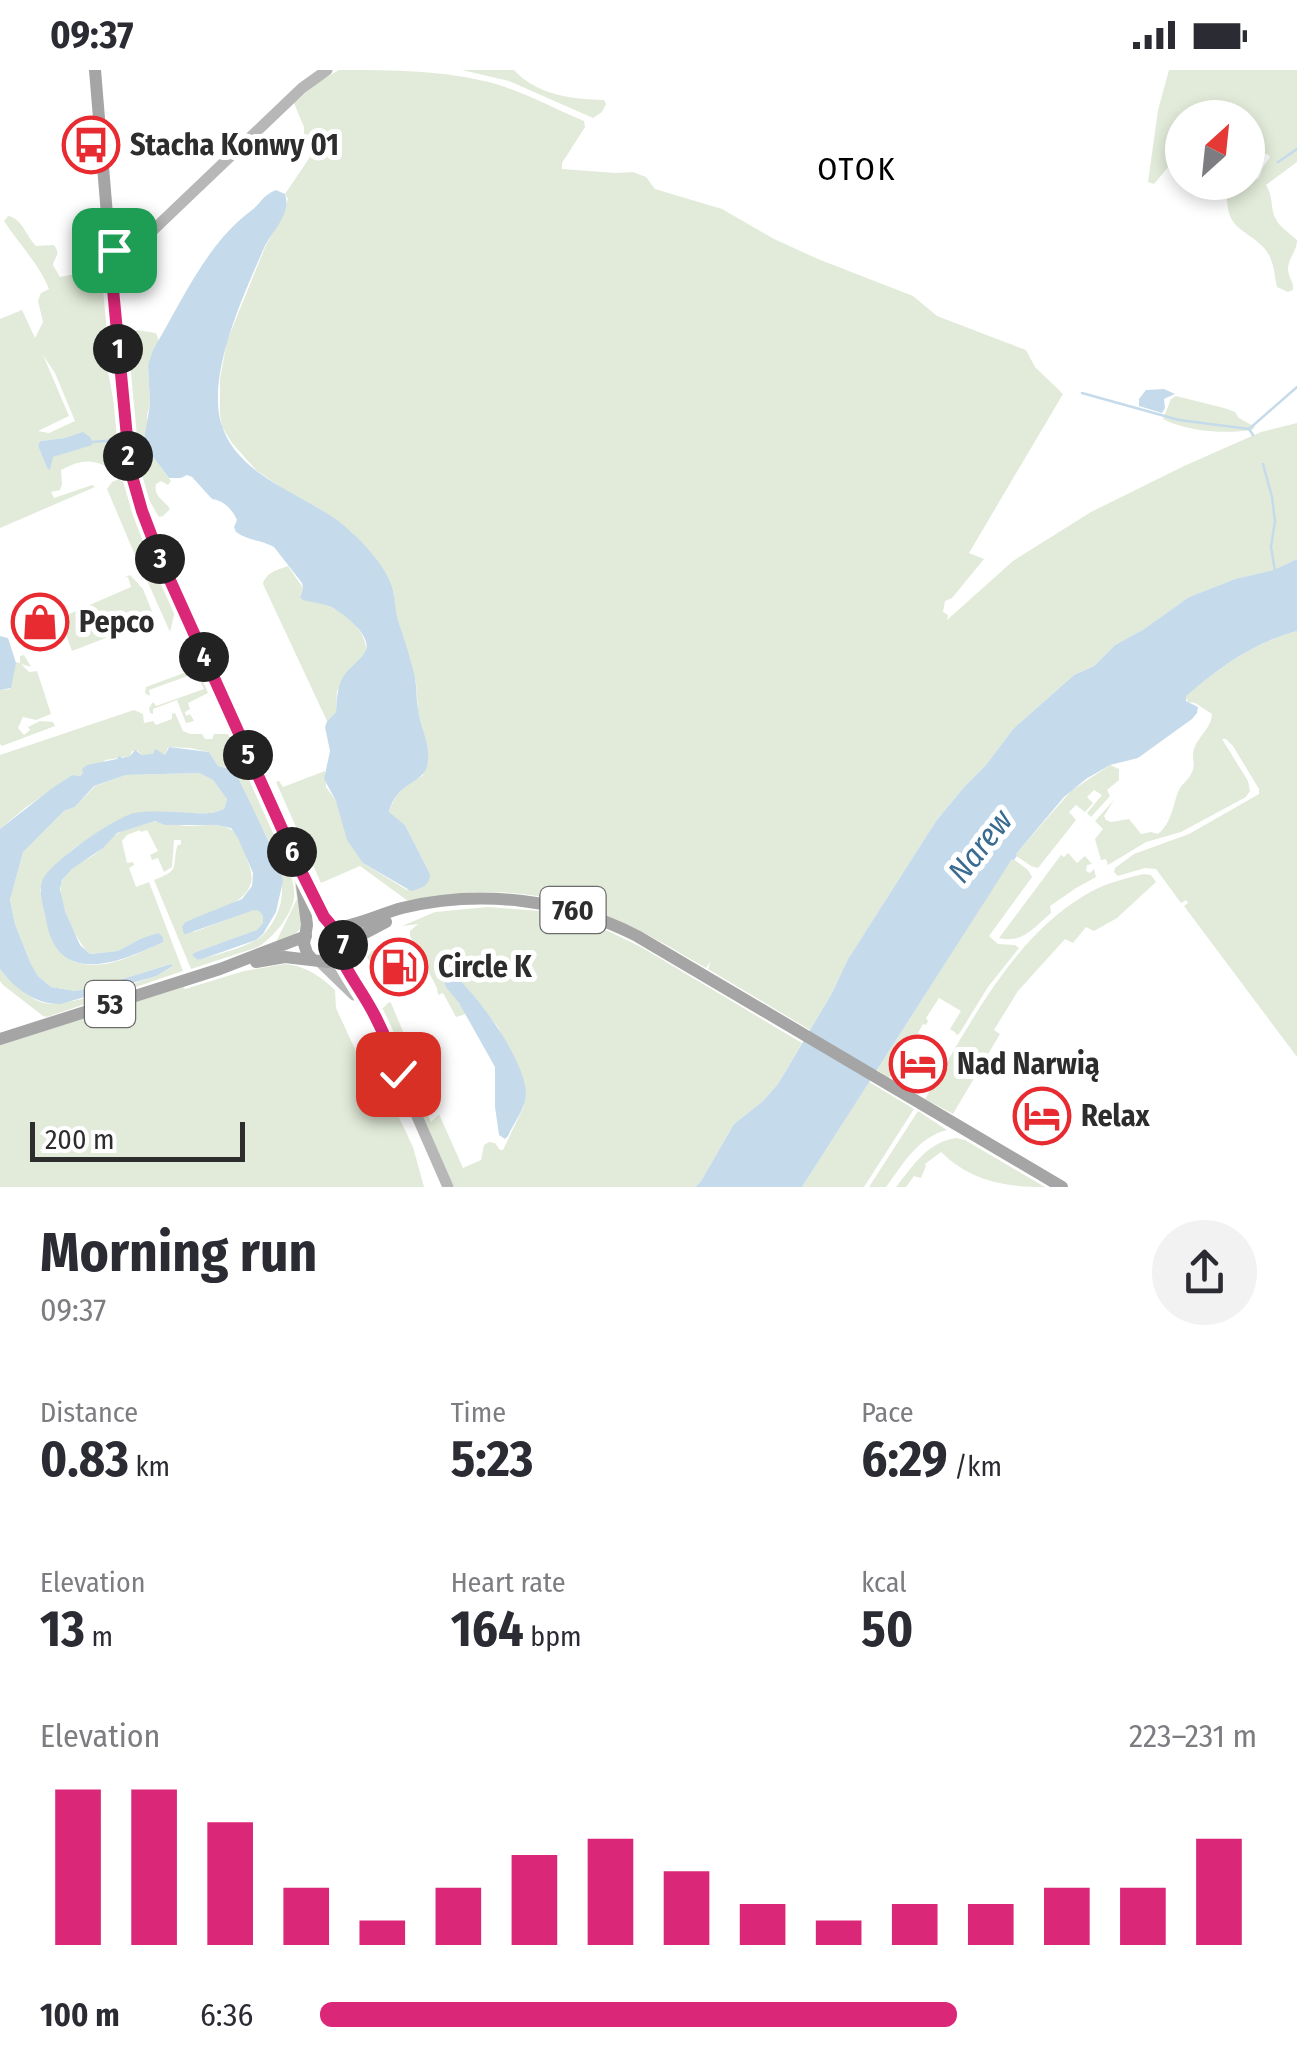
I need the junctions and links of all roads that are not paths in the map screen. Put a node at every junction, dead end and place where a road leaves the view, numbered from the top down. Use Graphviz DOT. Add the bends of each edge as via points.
graph roads {
  1 [pos="328,70"];
  2 [pos="98,72"];
  3 [pos="114,259"];
  4 [pos="301,871"];
  5 [pos="423,906"];
  6 [pos="333,926"];
  7 [pos="306,934"];
  8 [pos="341,950"];
  9 [pos="316,960"];
  10 [pos="220,970"];
  11 [pos="0,1039"];
  12 [pos="398,1073"];
  13 [pos="448,1187"];
  14 [pos="1062,1187"];
  1 -- 3 [label="street" via="128,254"];
  2 -- 3 [label="main road"];
  3 -- 4 [label="main road" via="128,451 142,511"];
  4 -- 6 [label="main road"];
  4 -- 7 [label="main road"];
  5 -- 6 [label="main road, 760"];
  5 -- 8 [label="main road, 760"];
  5 -- 14 [label="main road, 760" via="507,899 575,910 624,929"];
  6 -- 7 [label="main road, 53" via="317,925"];
  6 -- 8 [label="main road"];
  7 -- 9 [label="main road" via="305,949"];
  7 -- 10 [label="main road, 53"];
  8 -- 9 [label="main road, 53" via="328,962"];
  8 -- 12 [label="street"];
  9 -- 10 [label="main road, 53" via="280,958"];
  9 -- 12 [label="street" via="357,998"];
  10 -- 11 [label="main road, 53"];
  12 -- 13 [label="street"];
}
